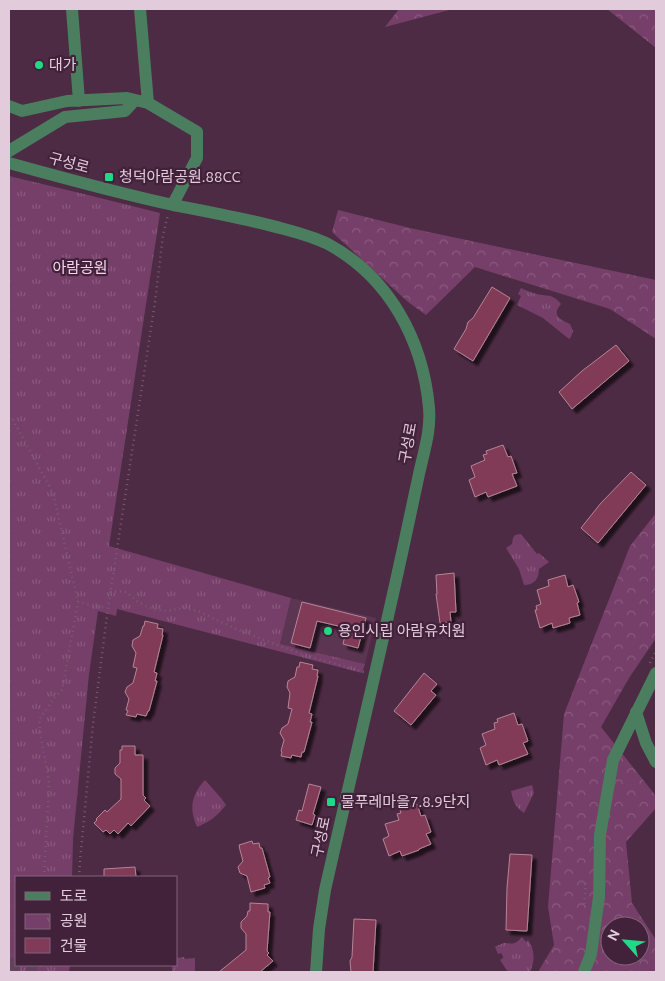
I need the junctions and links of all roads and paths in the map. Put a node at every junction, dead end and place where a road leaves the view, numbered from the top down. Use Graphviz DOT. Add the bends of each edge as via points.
graph roads {
  1 [pos="72,9"];
  2 [pos="140,9"];
  3 [pos="135,100"];
  4 [pos="79,101"];
  5 [pos="148,103"];
  6 [pos="9,106"];
  7 [pos="9,151"];
  8 [pos="9,163"];
  9 [pos="173,204"];
  10 [pos="9,424"];
  11 [pos="110,591"];
  12 [pos="78,602"];
  13 [pos="108,608"];
  14 [pos="656,672"];
  15 [pos="375,674"];
  16 [pos="636,712"];
  17 [pos="656,762"];
  18 [pos="44,876"];
  19 [pos="80,876"];
  20 [pos="316,972"];
  21 [pos="584,972"];
  1 -- 4 [label="street"];
  2 -- 5 [label="street"];
  3 -- 4 [label="street"];
  3 -- 5 [label="street"];
  3 -- 7 [label="street" via="125,110 65,117"];
  4 -- 6 [label="street" via="22,111"];
  5 -- 9 [label="street" via="197,132 197,158"];
  8 -- 9 [label="street, 구성로"];
  9 -- 11 [label="path" via="163,236"];
  9 -- 15 [label="street, 구성로" via="274,226 324,243 375,280 409,329 423,368 429,428"];
  10 -- 12 [label="path" via="13,420 53,493"];
  11 -- 13 [label="path"];
  11 -- 15 [label="path" via="126,592 153,609 198,611 302,655"];
  12 -- 13 [label="path"];
  12 -- 18 [label="path" via="62,690 39,720 49,782"];
  13 -- 19 [label="path" via="93,724"];
  14 -- 16 [label="street"];
  15 -- 20 [label="street, 구성로" via="325,890"];
  16 -- 17 [label="street"];
  16 -- 21 [label="street" via="613,760 600,835 598,906 591,954"];
}
